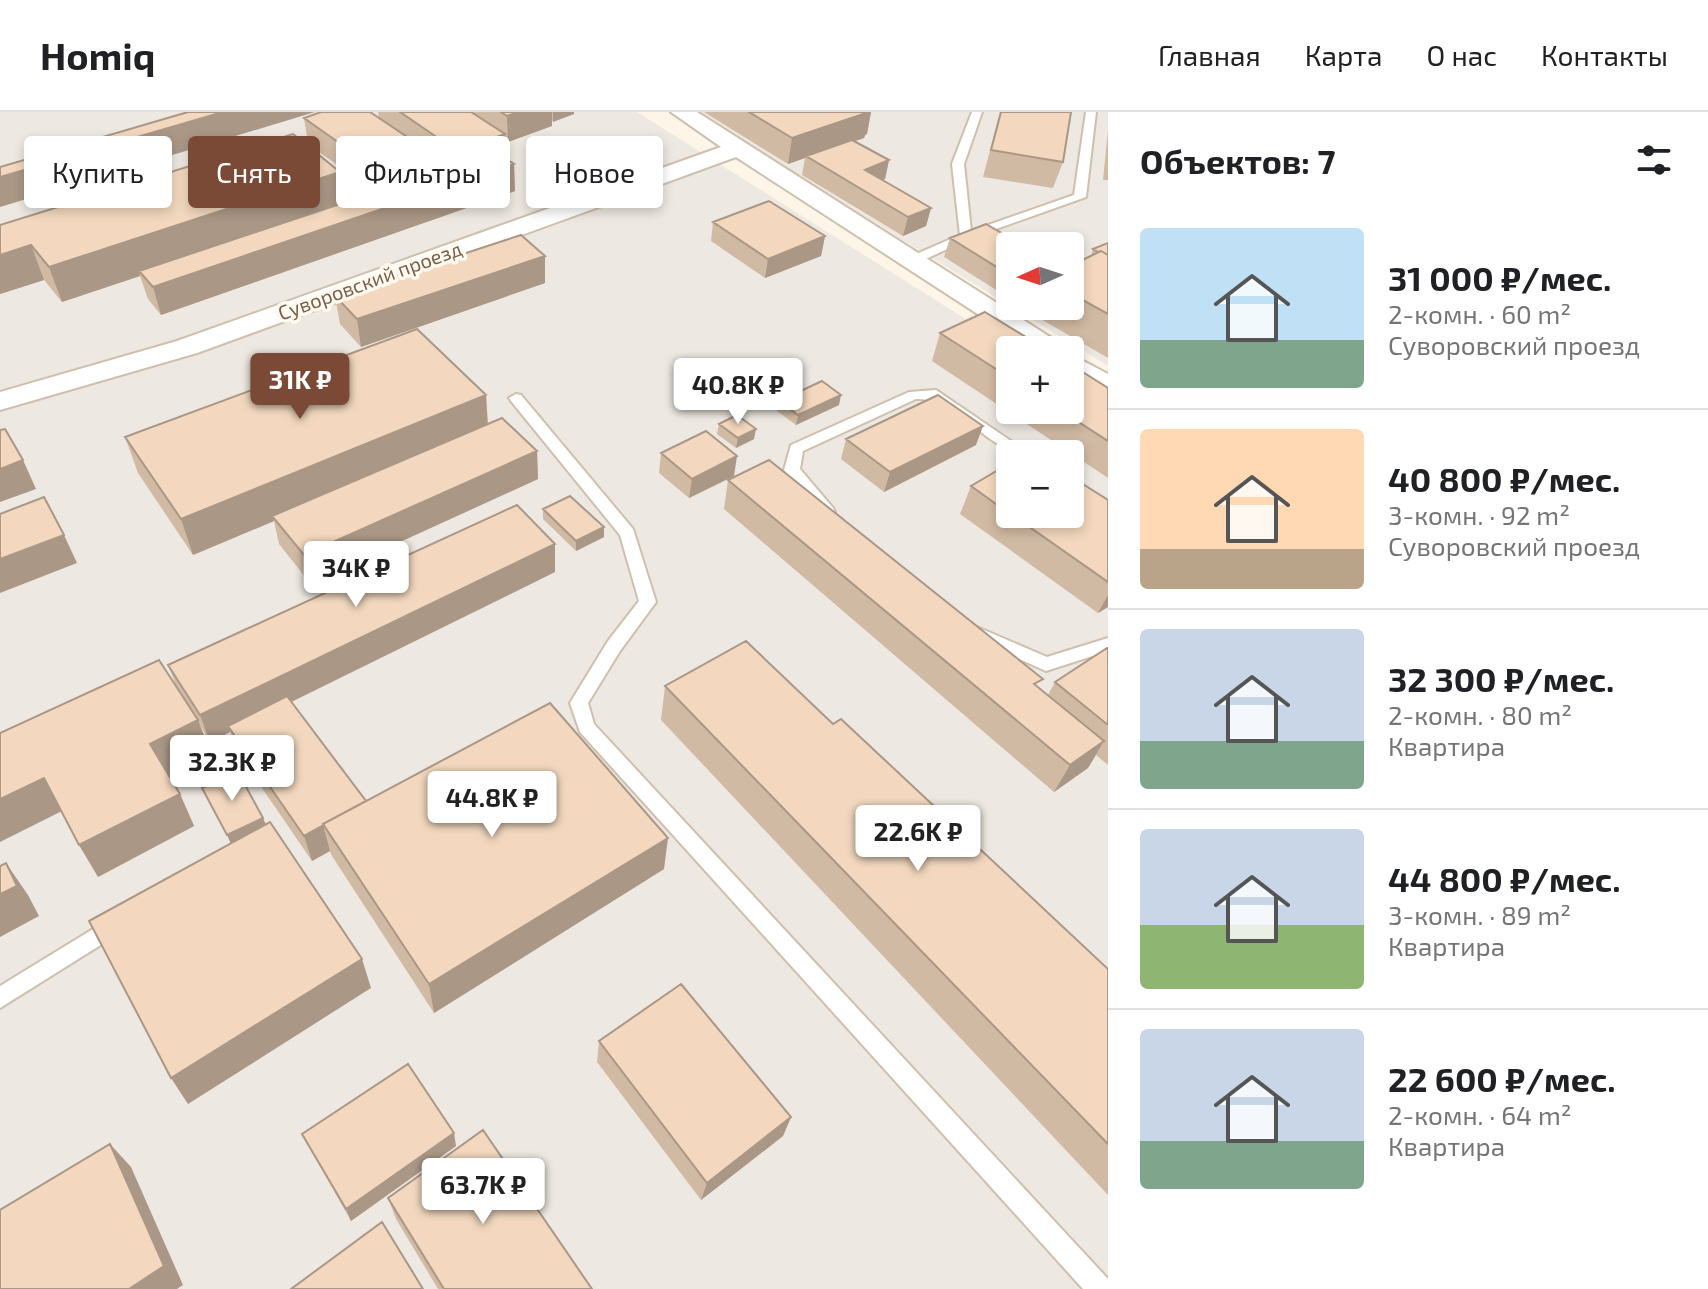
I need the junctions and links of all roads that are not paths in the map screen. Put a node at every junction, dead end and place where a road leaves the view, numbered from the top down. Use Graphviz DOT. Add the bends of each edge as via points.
graph roads {
  1 [pos="682,112"];
  2 [pos="977,112"];
  3 [pos="1091,112"];
  4 [pos="736,149"];
  5 [pos="966,237"];
  6 [pos="911,261"];
  7 [pos="1029,336"];
  8 [pos="1084,371"];
  9 [pos="1108,386"];
  10 [pos="516,398"];
  11 [pos="0,401"];
  12 [pos="1003,440"];
  13 [pos="840,523"];
  14 [pos="968,626"];
  15 [pos="1108,644"];
  16 [pos="129,915"];
  17 [pos="0,998"];
  18 [pos="1100,1289"];
  1 -- 4 [label="street"];
  2 -- 5 [label="lane" via="958,164"];
  3 -- 5 [label="lane" via="1080,197"];
  4 -- 6 [label="street"];
  4 -- 11 [label="street, Суворовский проезд" via="187,347"];
  5 -- 6 [label="lane"];
  6 -- 7 [label="street"];
  8 -- 9 [label="street"];
  10 -- 18 [label="lane" via="627,533 648,602 579,703 586,727"];
  12 -- 13 [label="lane" via="936,394 914,395 796,448 792,470"];
  14 -- 15 [label="lane" via="1046,664"];
  16 -- 17 [label="lane"];
}
